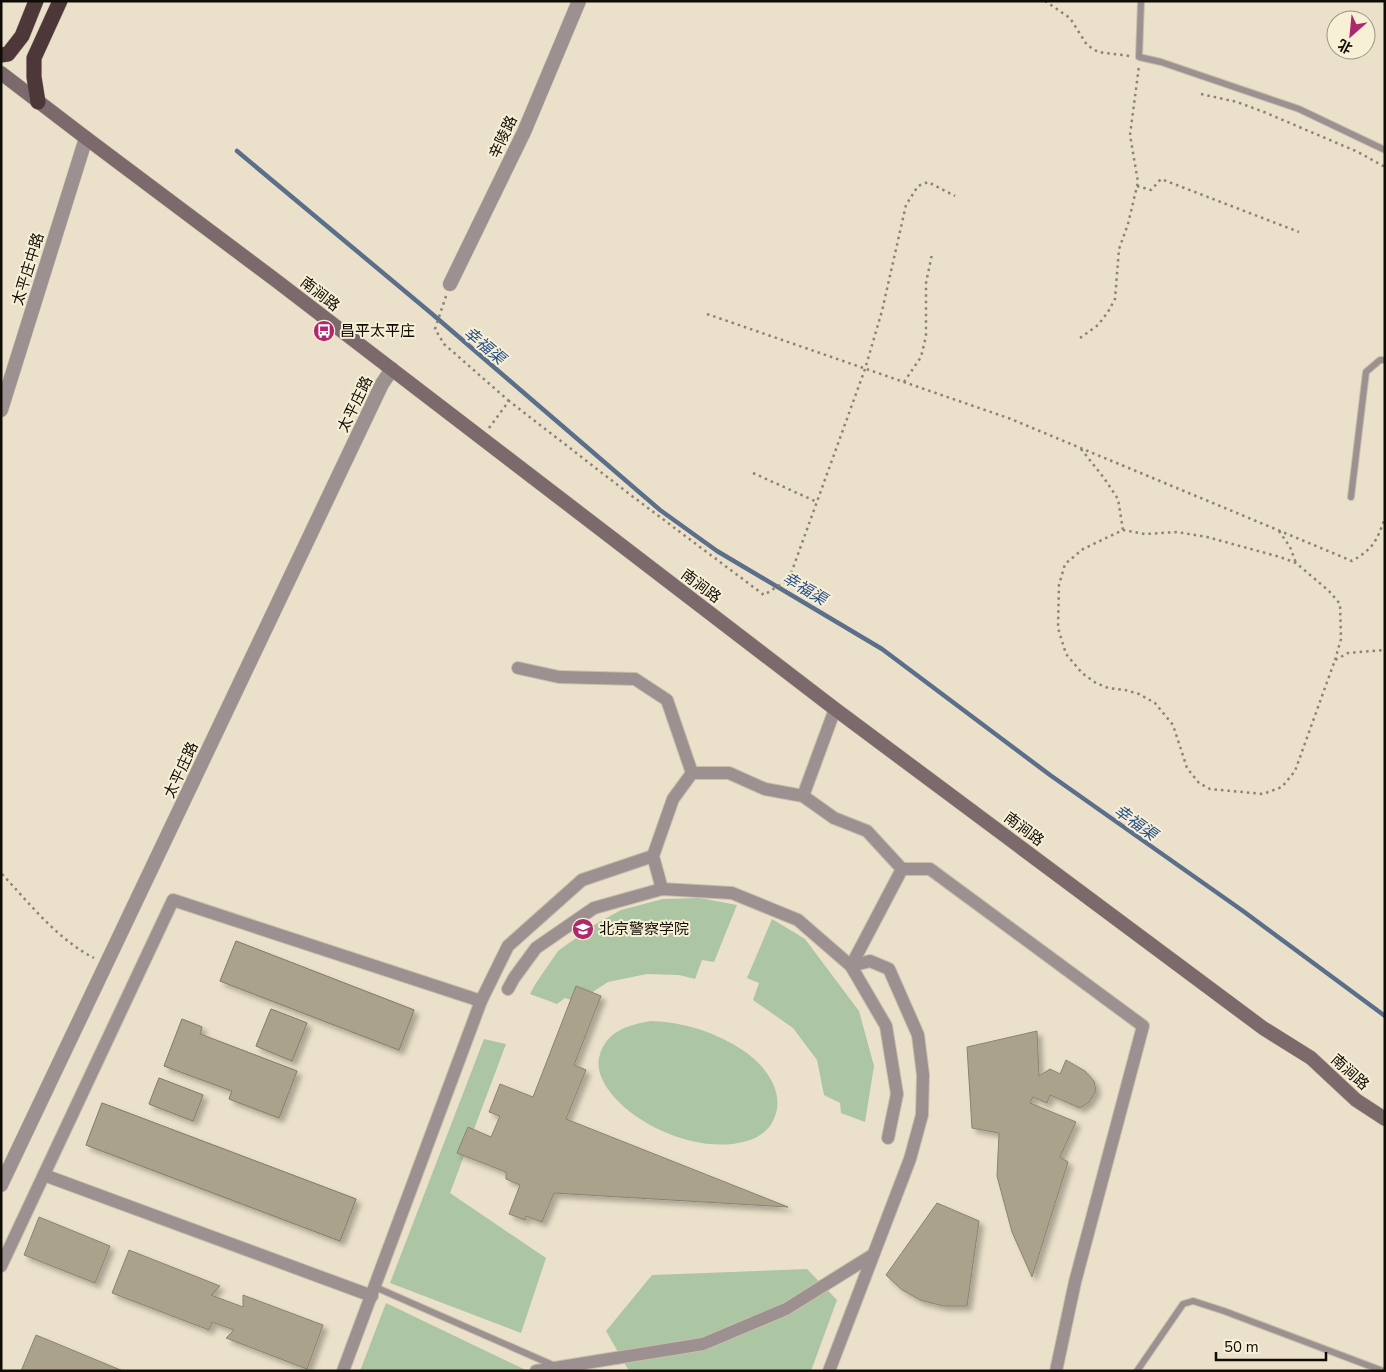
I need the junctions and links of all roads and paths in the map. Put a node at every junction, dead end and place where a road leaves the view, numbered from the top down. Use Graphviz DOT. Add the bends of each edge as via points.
graph roads {
  1 [pos="36,1"];
  2 [pos="60,1"];
  3 [pos="579,1"];
  4 [pos="1045,1"];
  5 [pos="1141,1"];
  6 [pos="1,55"];
  7 [pos="1140,57"];
  8 [pos="1,72"];
  9 [pos="1201,94"];
  10 [pos="38,102"];
  11 [pos="86,138"];
  12 [pos="1385,150"];
  13 [pos="1385,167"];
  14 [pos="1137,186"];
  15 [pos="955,196"];
  16 [pos="1299,232"];
  17 [pos="932,254"];
  18 [pos="450,284"];
  19 [pos="442,309"];
  20 [pos="707,314"];
  21 [pos="1080,338"];
  22 [pos="1385,360"];
  23 [pos="866,369"];
  24 [pos="392,370"];
  25 [pos="904,382"];
  26 [pos="509,401"];
  27 [pos="1,410"];
  28 [pos="482,438"];
  29 [pos="1080,448"];
  30 [pos="753,473"];
  31 [pos="1351,496"];
  32 [pos="817,502"];
  33 [pos="1385,518"];
  34 [pos="1123,530"];
  35 [pos="1278,530"];
  36 [pos="1296,564"];
  37 [pos="1385,650"];
  38 [pos="1335,660"];
  39 [pos="518,668"];
  40 [pos="835,709"];
  41 [pos="692,773"];
  42 [pos="803,796"];
  43 [pos="653,856"];
  44 [pos="902,869"];
  45 [pos="2,874"];
  46 [pos="662,889"];
  47 [pos="106,965"];
  48 [pos="851,966"];
  49 [pos="508,989"];
  50 [pos="481,1001"];
  51 [pos="1385,1118"];
  52 [pos="888,1138"];
  53 [pos="44,1175"];
  54 [pos="1,1185"];
  55 [pos="871,1256"];
  56 [pos="1,1266"];
  57 [pos="374,1292"];
  58 [pos="563,1369"];
  59 [pos="343,1371"];
  60 [pos="536,1371"];
  61 [pos="829,1371"];
  62 [pos="1056,1371"];
  63 [pos="1137,1371"];
  64 [pos="1384,1371"];
  1 -- 6 [label="highway" via="22,36 8,54"];
  2 -- 10 [label="highway" via="34,58"];
  3 -- 18 [label="street, 辛陵路" via="524,132"];
  4 -- 7 [label="path" via="1070,18 1087,45 1098,52"];
  5 -- 7 [label="lane"];
  7 -- 12 [label="lane" via="1299,109"];
  7 -- 14 [label="path" via="1130,135"];
  8 -- 10 [label="main road, 南涧路"];
  9 -- 13 [label="path" via="1264,112"];
  10 -- 11 [label="main road, 南涧路"];
  11 -- 24 [label="main road, 南涧路"];
  11 -- 27 [label="street, 太平庄中路"];
  14 -- 16 [label="path" via="1151,190 1161,179"];
  14 -- 21 [label="path" via="1128,224 1118,248 1115,298 1098,325"];
  15 -- 23 [label="path" via="928,182 918,186 906,205"];
  17 -- 25 [label="path" via="926,283 926,336 921,357"];
  19 -- 26 [label="path" via="435,329 444,344"];
  20 -- 23 [label="path"];
  22 -- 31 [label="lane" via="1380,360 1366,372"];
  23 -- 25 [label="path"];
  23 -- 32 [label="path"];
  24 -- 28 [label="main road, 南涧路"];
  24 -- 47 [label="street, 太平庄路" via="382,384"];
  25 -- 29 [label="path" via="1011,419"];
  26 -- 28 [label="path"];
  26 -- 32 [label="path" via="764,595 789,579"];
  28 -- 40 [label="main road, 南涧路"];
  29 -- 34 [label="path" via="1118,500"];
  29 -- 35 [label="path"];
  30 -- 32 [label="path"];
  33 -- 35 [label="path" via="1369,551 1352,561"];
  34 -- 36 [label="path" via="1145,534 1178,532 1207,537"];
  34 -- 38 [label="path" via="1083,549 1065,564 1059,585 1058,628 1066,654 1082,673 1108,688 1140,694 1155,703 1173,725 1187,768 1199,783 1210,789 1263,794 1282,788 1295,772"];
  35 -- 36 [label="path" via="1290,547"];
  36 -- 38 [label="path" via="1340,604 1341,639"];
  37 -- 38 [label="path" via="1348,653"];
  39 -- 41 [label="street" via="559,677 635,680 667,700"];
  40 -- 42 [label="street"];
  40 -- 51 [label="main road, 南涧路" via="1262,1028 1311,1058 1356,1100"];
  41 -- 42 [label="street" via="729,773 765,789"];
  41 -- 43 [label="street" via="673,799"];
  42 -- 44 [label="street" via="834,818 867,831"];
  43 -- 46 [label="street"];
  43 -- 50 [label="street" via="582,880 508,946"];
  44 -- 48 [label="street"];
  44 -- 62 [label="street" via="930,869 1142,1026 1075,1282"];
  45 -- 47 [label="path" via="60,936 77,950"];
  46 -- 48 [label="street" via="732,893 757,903 798,920"];
  46 -- 49 [label="street" via="594,908 536,948"];
  47 -- 54 [label="street, 太平庄路"];
  48 -- 52 [label="street" via="886,1026 897,1094"];
  48 -- 55 [label="street" via="870,961 889,969 918,1035 923,1075 922,1115 910,1158"];
  50 -- 53 [label="street" via="173,900"];
  50 -- 57 [label="street"];
  53 -- 56 [label="street"];
  53 -- 57 [label="street"];
  55 -- 58 [label="street" via="786,1309 704,1344"];
  55 -- 61 [label="street"];
  57 -- 58 [label="lane"];
  57 -- 59 [label="street"];
  58 -- 60 [label="street"];
  63 -- 64 [label="lane" via="1183,1304 1193,1301"];
}
